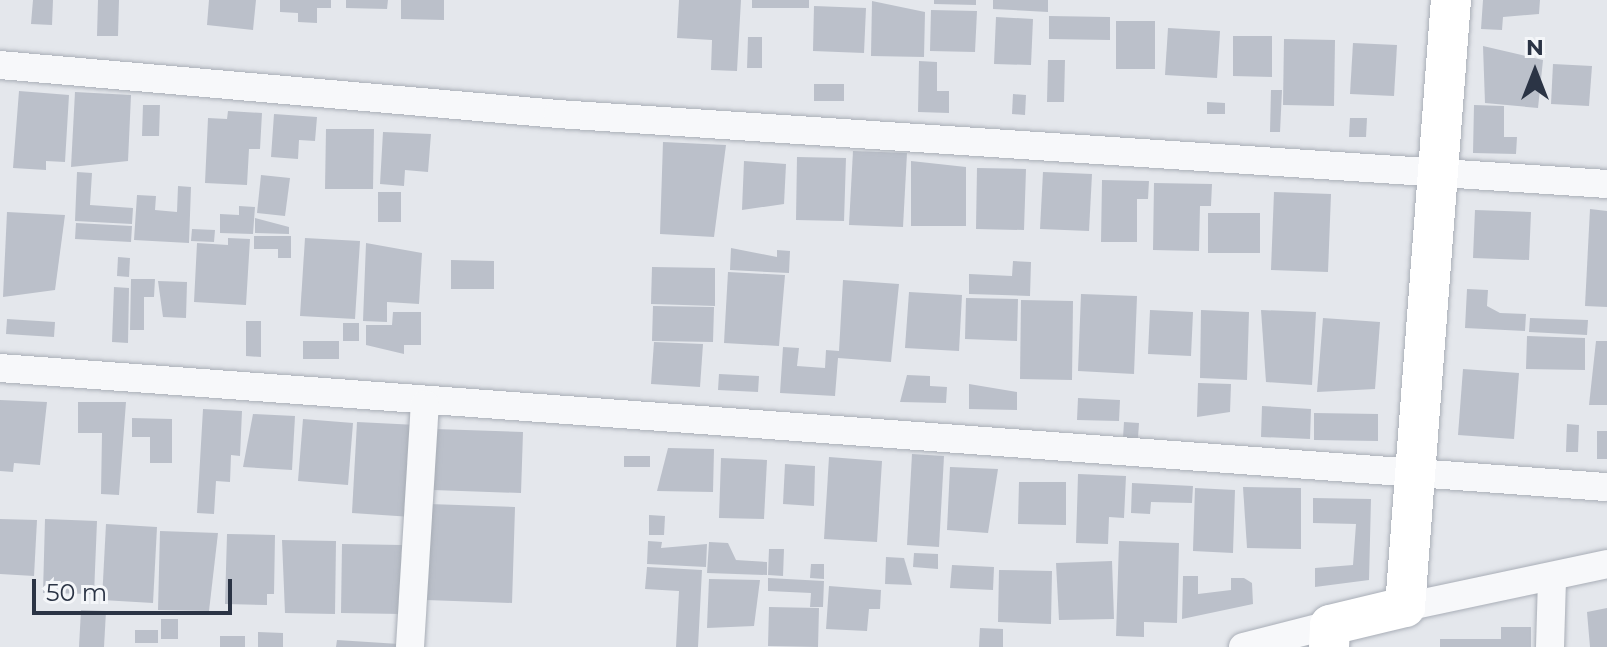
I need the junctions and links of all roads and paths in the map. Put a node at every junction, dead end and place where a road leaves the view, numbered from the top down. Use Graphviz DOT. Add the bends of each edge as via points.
graph roads {
  1 [pos="1451,0"];
  2 [pos="0,65"];
  3 [pos="1438,169"];
  4 [pos="1607,184"];
  5 [pos="0,368"];
  6 [pos="425,404"];
  7 [pos="1415,473"];
  8 [pos="1607,487"];
  9 [pos="1607,564"];
  10 [pos="1552,578"];
  11 [pos="1405,607"];
  12 [pos="1330,636"];
  13 [pos="410,647"];
  14 [pos="1243,647"];
  15 [pos="1550,647"];
  1 -- 3 [label="street"];
  2 -- 3 [label="street" via="558,114"];
  3 -- 4 [label="street"];
  3 -- 7 [label="street"];
  5 -- 6 [label="street"];
  6 -- 7 [label="street"];
  6 -- 13 [label="street"];
  7 -- 8 [label="street"];
  7 -- 11 [label="street"];
  9 -- 10 [label="street"];
  10 -- 11 [label="street"];
  10 -- 15 [label="street"];
  11 -- 12 [label="street"];
  12 -- 14 [label="street"];
}
